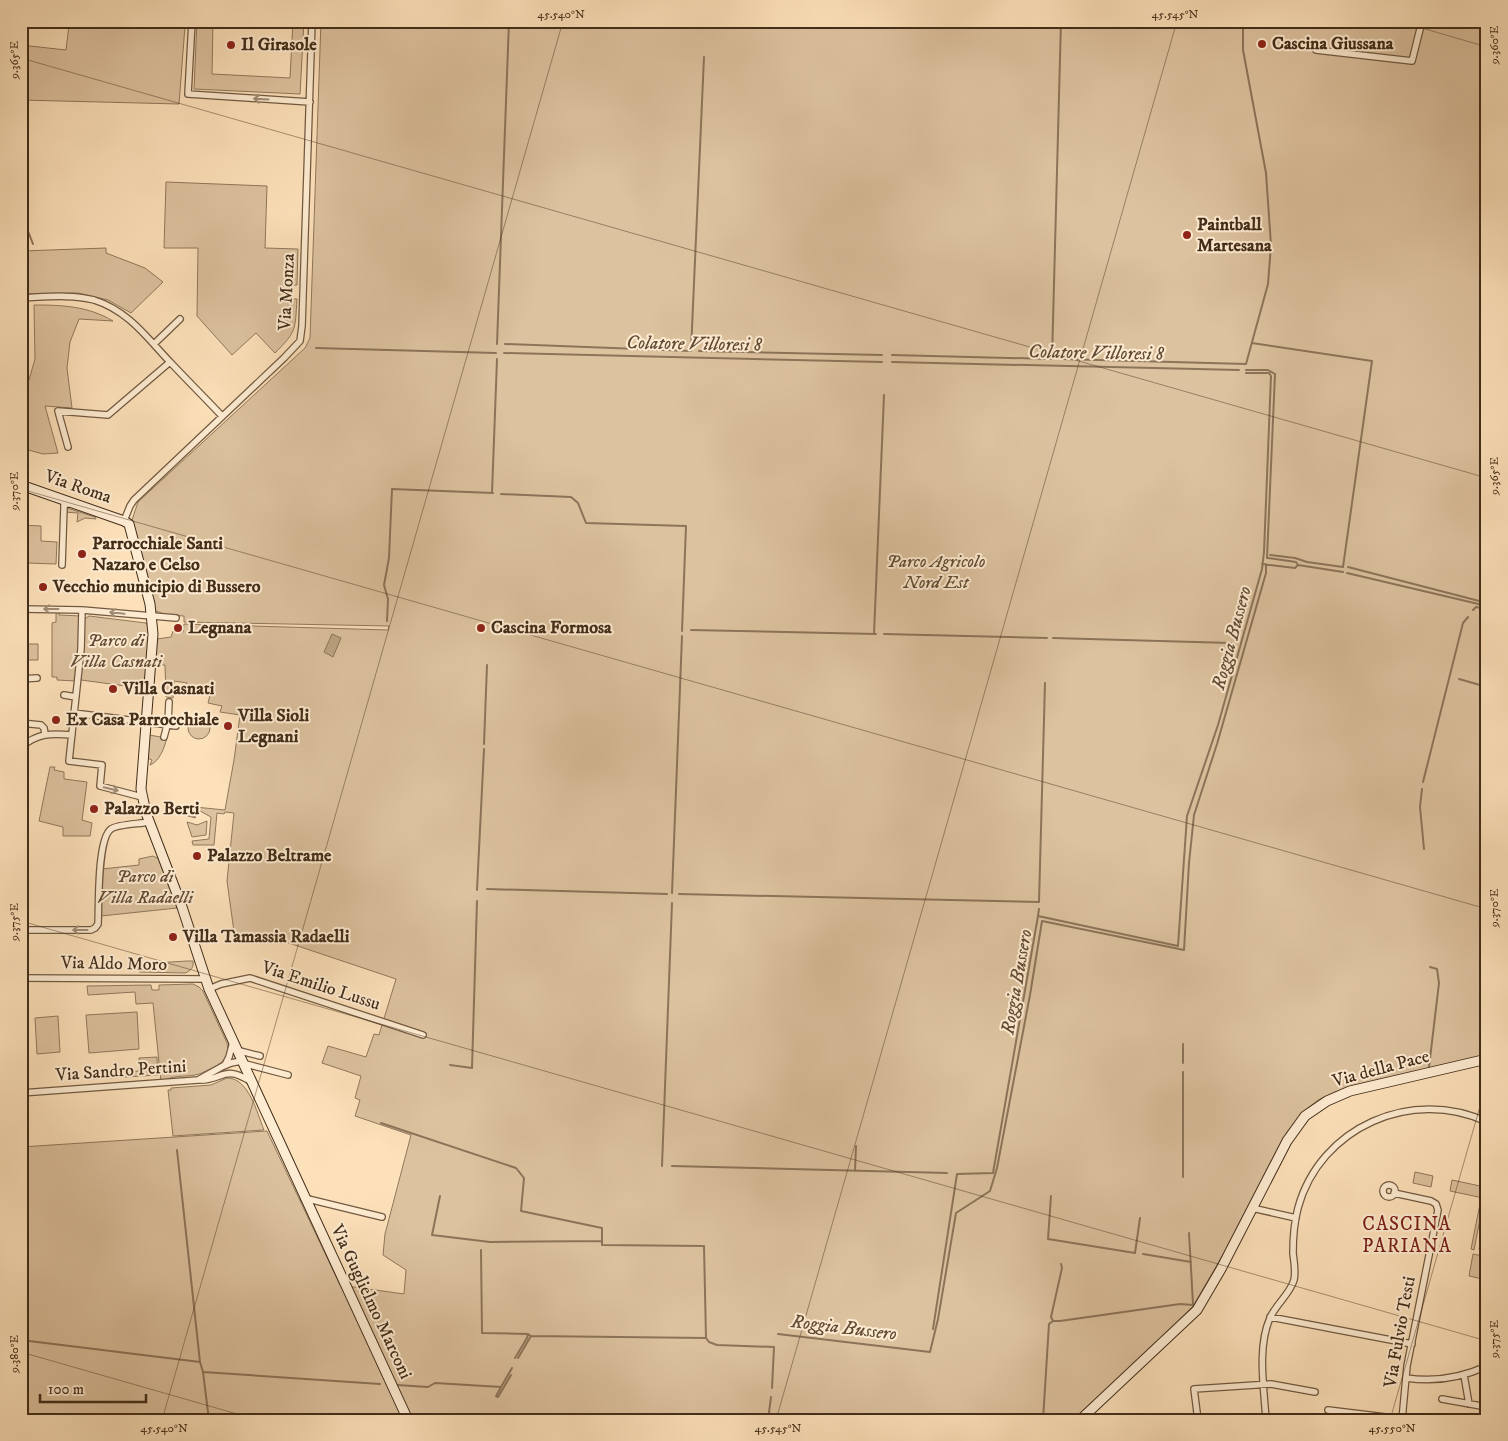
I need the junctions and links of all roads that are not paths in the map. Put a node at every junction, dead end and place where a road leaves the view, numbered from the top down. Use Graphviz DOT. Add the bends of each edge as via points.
graph roads {
  1 [pos="192,21"];
  2 [pos="312,21"];
  3 [pos="1422,21"];
  4 [pos="1316,50"];
  5 [pos="310,102"];
  6 [pos="21,298"];
  7 [pos="180,319"];
  8 [pos="154,344"];
  9 [pos="170,362"];
  10 [pos="222,416"];
  11 [pos="68,447"];
  12 [pos="21,485"];
  13 [pos="69,501"];
  14 [pos="124,521"];
  15 [pos="62,565"];
  16 [pos="21,609"];
  17 [pos="82,610"];
  18 [pos="152,617"];
  19 [pos="176,618"];
  20 [pos="37,678"];
  21 [pos="21,679"];
  22 [pos="64,695"];
  23 [pos="21,696"];
  24 [pos="76,697"];
  25 [pos="169,702"];
  26 [pos="21,704"];
  27 [pos="74,712"];
  28 [pos="147,721"];
  29 [pos="21,723"];
  30 [pos="168,724"];
  31 [pos="176,726"];
  32 [pos="45,734"];
  33 [pos="72,735"];
  34 [pos="164,737"];
  35 [pos="21,747"];
  36 [pos="142,797"];
  37 [pos="149,822"];
  38 [pos="21,930"];
  39 [pos="21,978"];
  40 [pos="206,979"];
  41 [pos="209,989"];
  42 [pos="423,1035"];
  43 [pos="235,1045"];
  44 [pos="260,1056"];
  45 [pos="1487,1059"];
  46 [pos="242,1062"];
  47 [pos="223,1071"];
  48 [pos="288,1075"];
  49 [pos="251,1082"];
  50 [pos="21,1093"];
  51 [pos="1487,1122"];
  52 [pos="1394,1193"];
  53 [pos="304,1198"];
  54 [pos="1252,1208"];
  55 [pos="382,1217"];
  56 [pos="1296,1218"];
  57 [pos="1270,1317"];
  58 [pos="1412,1344"];
  59 [pos="1487,1366"];
  60 [pos="1464,1375"];
  61 [pos="1406,1378"];
  62 [pos="1264,1384"];
  63 [pos="1315,1392"];
  64 [pos="1442,1399"];
  65 [pos="1469,1404"];
  66 [pos="1487,1407"];
  67 [pos="1328,1410"];
  68 [pos="1402,1419"];
  69 [pos="408,1420"];
  70 [pos="1080,1420"];
  71 [pos="1198,1420"];
  72 [pos="1266,1420"];
  5 -- 1 [label="street, one-way" via="188,94"];
  2 -- 5 [label="street, Via Monza"];
  3 -- 4 [label="street" via="1412,61"];
  5 -- 10 [label="street, Via Monza" via="300,341"];
  6 -- 8 [label="street" via="58,296 93,300 128,317"];
  7 -- 8 [label="street"];
  8 -- 9 [label="street"];
  9 -- 10 [label="street"];
  9 -- 11 [label="street" via="108,415 58,411"];
  10 -- 14 [label="street, Via Monza" via="134,500"];
  12 -- 13 [label="street, Via Roma"];
  13 -- 14 [label="street, Via Roma"];
  13 -- 15 [label="street" via="68,505 64,504"];
  14 -- 18 [label="street, Via Guglielmo Marconi" via="129,524"];
  17 -- 16 [label="street, one-way"];
  18 -- 17 [label="street, one-way"];
  17 -- 24 [label="street"];
  18 -- 19 [label="street"];
  18 -- 28 [label="street, Via Guglielmo Marconi"];
  20 -- 21 [label="street"];
  22 -- 24 [label="street"];
  23 -- 26 [label="street"];
  24 -- 27 [label="street"];
  25 -- 30 [label="street"];
  27 -- 28 [label="street"];
  27 -- 33 [label="street"];
  28 -- 30 [label="street"];
  28 -- 36 [label="street, Via Guglielmo Marconi"];
  29 -- 32 [label="street" via="41,725"];
  30 -- 31 [label="street"];
  30 -- 34 [label="street"];
  32 -- 33 [label="street"];
  32 -- 35 [label="street"];
  33 -- 36 [label="street, one-way" via="69,761 102,765 100,786"];
  36 -- 37 [label="street, Via Guglielmo Marconi"];
  37 -- 38 [label="street, one-way" via="110,830 103,844 97,926 91,930"];
  37 -- 40 [label="street, Via Guglielmo Marconi"];
  39 -- 40 [label="street, Via Aldo Moro"];
  40 -- 41 [label="street, Via Guglielmo Marconi"];
  41 -- 42 [label="street, Via Emilio Lussu" via="250,978"];
  41 -- 43 [label="street, Via Guglielmo Marconi"];
  43 -- 44 [label="street"];
  43 -- 46 [label="street, Via Guglielmo Marconi"];
  43 -- 47 [label="street"];
  45 -- 54 [label="street, Via della Pace" via="1350,1091 1321,1104 1302,1119 1290,1135"];
  46 -- 47 [label="street" via="235,1069"];
  46 -- 48 [label="street"];
  46 -- 49 [label="street, Via Guglielmo Marconi"];
  47 -- 49 [label="street"];
  47 -- 50 [label="street, Via Sandro Pertini" via="208,1080"];
  49 -- 53 [label="street, Via Guglielmo Marconi"];
  51 -- 56 [label="street" via="1453,1111 1422,1109 1392,1114 1364,1125 1337,1144 1320,1164 1306,1187"];
  52 -- 58 [label="street, Via Fulvio Testi" via="1433,1202 1438,1210"];
  53 -- 55 [label="street, Via Guglielmo Marconi"];
  53 -- 69 [label="street, Via Guglielmo Marconi"];
  54 -- 56 [label="street"];
  54 -- 70 [label="street, Via della Pace" via="1196,1312"];
  56 -- 57 [label="street" via="1294,1280"];
  57 -- 58 [label="street"];
  57 -- 62 [label="street" via="1262,1351"];
  58 -- 61 [label="street, Via Fulvio Testi"];
  59 -- 60 [label="street"];
  60 -- 61 [label="street" via="1433,1380"];
  60 -- 65 [label="street"];
  61 -- 68 [label="street, Via Fulvio Testi"];
  62 -- 63 [label="street"];
  62 -- 71 [label="street" via="1194,1389"];
  62 -- 72 [label="street"];
  64 -- 65 [label="street"];
  65 -- 66 [label="street"];
  67 -- 68 [label="street"];
}
